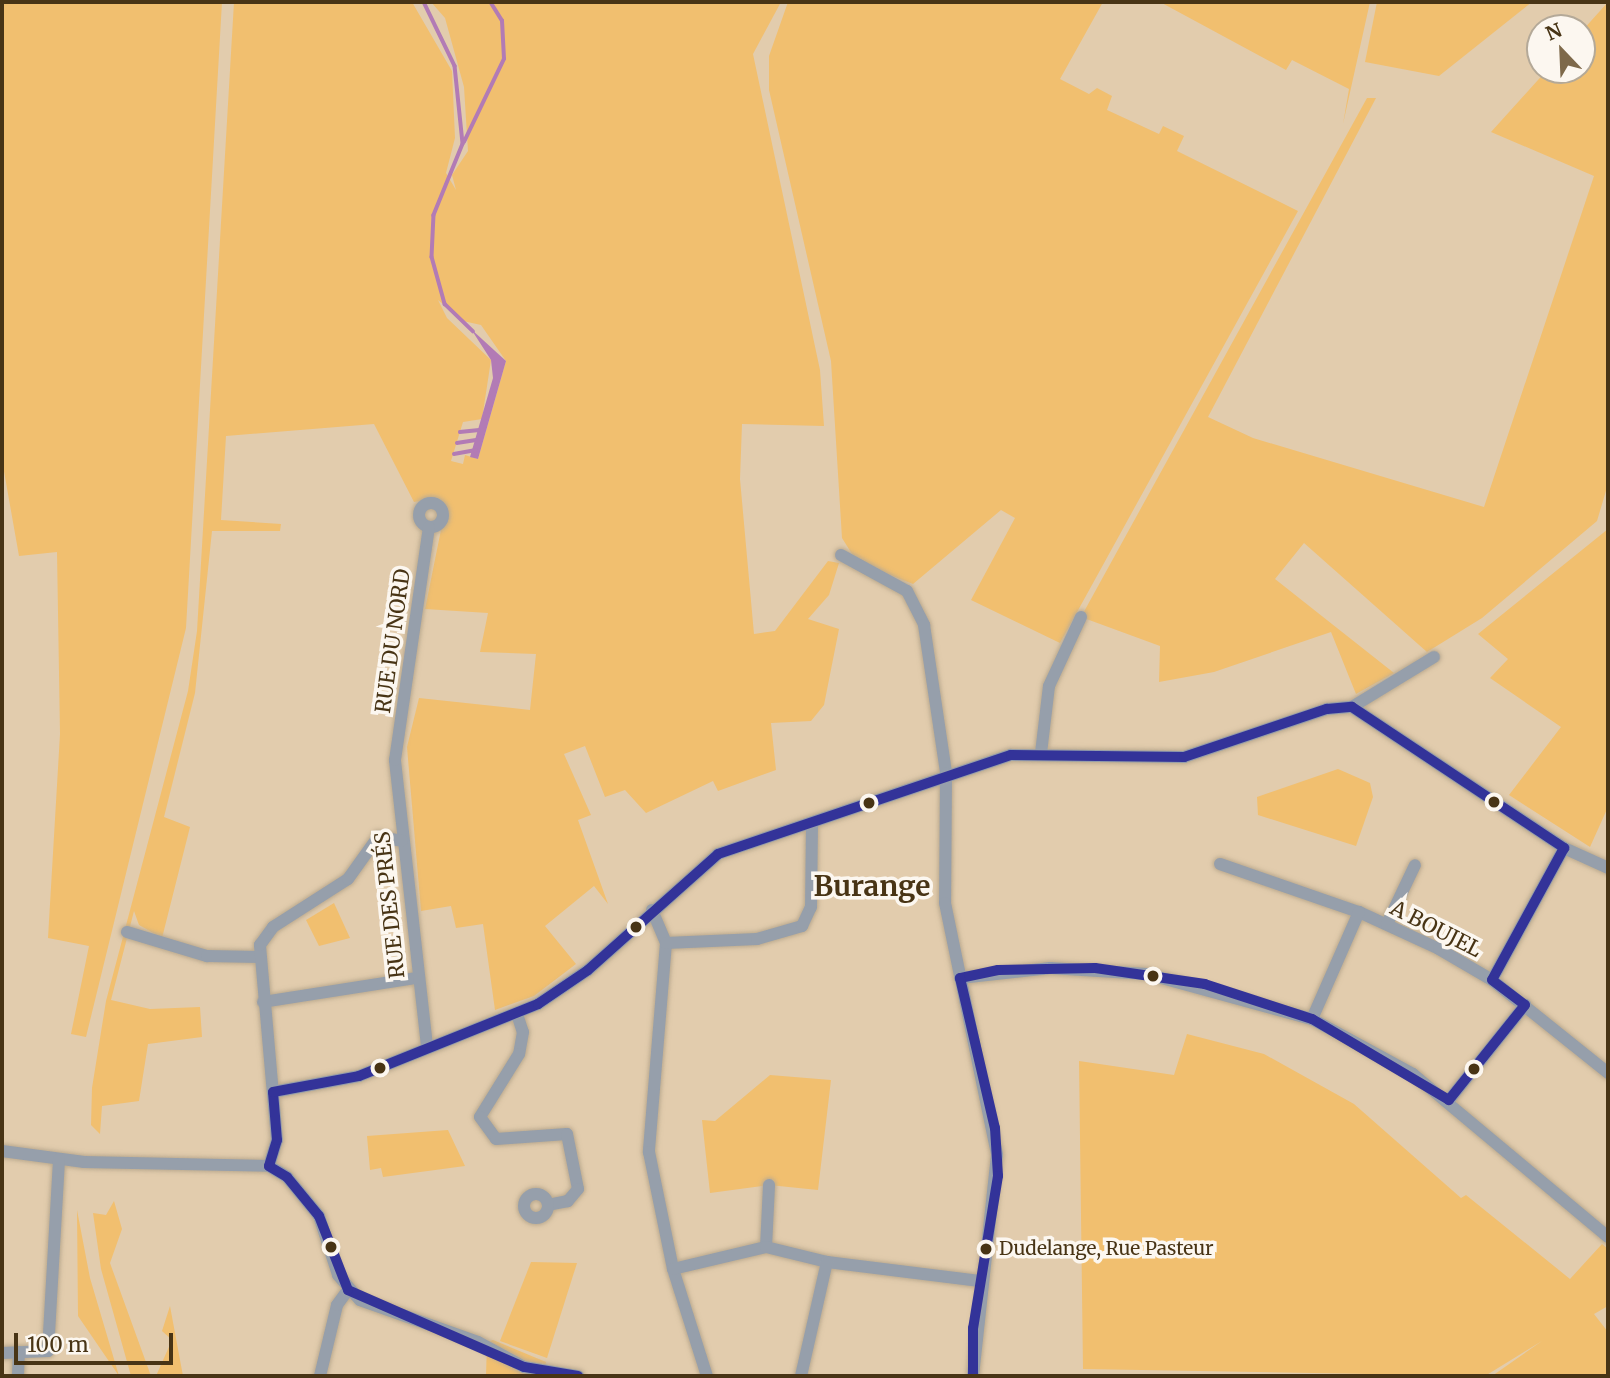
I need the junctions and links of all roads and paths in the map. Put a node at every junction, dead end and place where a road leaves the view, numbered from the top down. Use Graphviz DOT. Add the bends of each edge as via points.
graph roads {
  1 [pos="429,527"];
  2 [pos="842,555"];
  3 [pos="1081,617"];
  4 [pos="1434,657"];
  5 [pos="1352,707"];
  6 [pos="1041,753"];
  7 [pos="395,760"];
  8 [pos="946,773"];
  9 [pos="813,823"];
  10 [pos="402,841"];
  11 [pos="1564,848"];
  12 [pos="1220,864"];
  13 [pos="1415,865"];
  14 [pos="1608,868"];
  15 [pos="652,910"];
  16 [pos="1359,912"];
  17 [pos="1387,924"];
  18 [pos="127,932"];
  19 [pos="666,943"];
  20 [pos="259,957"];
  21 [pos="417,978"];
  22 [pos="960,978"];
  23 [pos="1492,980"];
  24 [pos="263,1002"];
  25 [pos="1525,1005"];
  26 [pos="517,1014"];
  27 [pos="1312,1019"];
  28 [pos="427,1046"];
  29 [pos="1608,1073"];
  30 [pos="273,1091"];
  31 [pos="1449,1100"];
  32 [pos="2,1151"];
  33 [pos="59,1159"];
  34 [pos="269,1166"];
  35 [pos="769,1185"];
  36 [pos="548,1205"];
  37 [pos="1608,1237"];
  38 [pos="766,1248"];
  39 [pos="827,1262"];
  40 [pos="673,1269"];
  41 [pos="980,1281"];
  42 [pos="348,1290"];
  43 [pos="19,1352"];
  44 [pos="2,1353"];
  45 [pos="18,1376"];
  46 [pos="320,1376"];
  47 [pos="578,1376"];
  48 [pos="707,1376"];
  49 [pos="801,1376"];
  50 [pos="973,1376"];
  1 -- 7 [label="street, RUE DU NORD"];
  2 -- 8 [label="street" via="899,584 919,609"];
  3 -- 6 [label="street" via="1049,686"];
  4 -- 5 [label="street"];
  5 -- 6 [label="street" via="1327,709 1184,757"];
  5 -- 11 [label="street"];
  6 -- 8 [label="street"];
  7 -- 10 [label="street, RUE DES PRÉS"];
  8 -- 9 [label="street"];
  8 -- 22 [label="street" via="945,903"];
  9 -- 15 [label="street" via="718,854"];
  9 -- 19 [label="street" via="811,908 798,930 733,942"];
  10 -- 20 [label="street" via="377,837 348,879 265,934"];
  10 -- 21 [label="street, RUE DES PRÉS"];
  11 -- 14 [label="street"];
  11 -- 23 [label="street"];
  12 -- 16 [label="street, A BOUJEL"];
  13 -- 17 [label="street"];
  15 -- 19 [label="street"];
  15 -- 26 [label="street" via="564,988"];
  16 -- 17 [label="street, A BOUJEL"];
  16 -- 27 [label="street"];
  17 -- 23 [label="street, A BOUJEL"];
  18 -- 20 [label="street" via="206,956"];
  19 -- 40 [label="street" via="648,1118"];
  20 -- 24 [label="street"];
  21 -- 24 [label="street"];
  21 -- 28 [label="street, RUE DES PRÉS"];
  22 -- 27 [label="street" via="1050,968 1147,974 1261,1000"];
  22 -- 41 [label="street" via="998,1155 996,1205"];
  23 -- 25 [label="street, A BOUJEL"];
  24 -- 30 [label="street"];
  25 -- 29 [label="street, A BOUJEL"];
  25 -- 31 [label="street"];
  26 -- 28 [label="street"];
  26 -- 36 [label="street" via="523,1032 519,1054 481,1117 496,1139 567,1134 578,1189 568,1200"];
  27 -- 31 [label="street"];
  28 -- 30 [label="street" via="359,1076"];
  30 -- 34 [label="street" via="277,1140"];
  31 -- 37 [label="street"];
  32 -- 33 [label="street"];
  33 -- 34 [label="street"];
  33 -- 43 [label="street" via="48,1351"];
  34 -- 42 [label="street" via="287,1177 318,1216"];
  35 -- 38 [label="street"];
  38 -- 39 [label="street"];
  38 -- 40 [label="street"];
  39 -- 41 [label="street"];
  39 -- 49 [label="street"];
  40 -- 48 [label="street"];
  41 -- 50 [label="street"];
  42 -- 46 [label="street" via="337,1305"];
  42 -- 47 [label="street" via="524,1367"];
  43 -- 44 [label="street"];
  43 -- 45 [label="street"];
}
